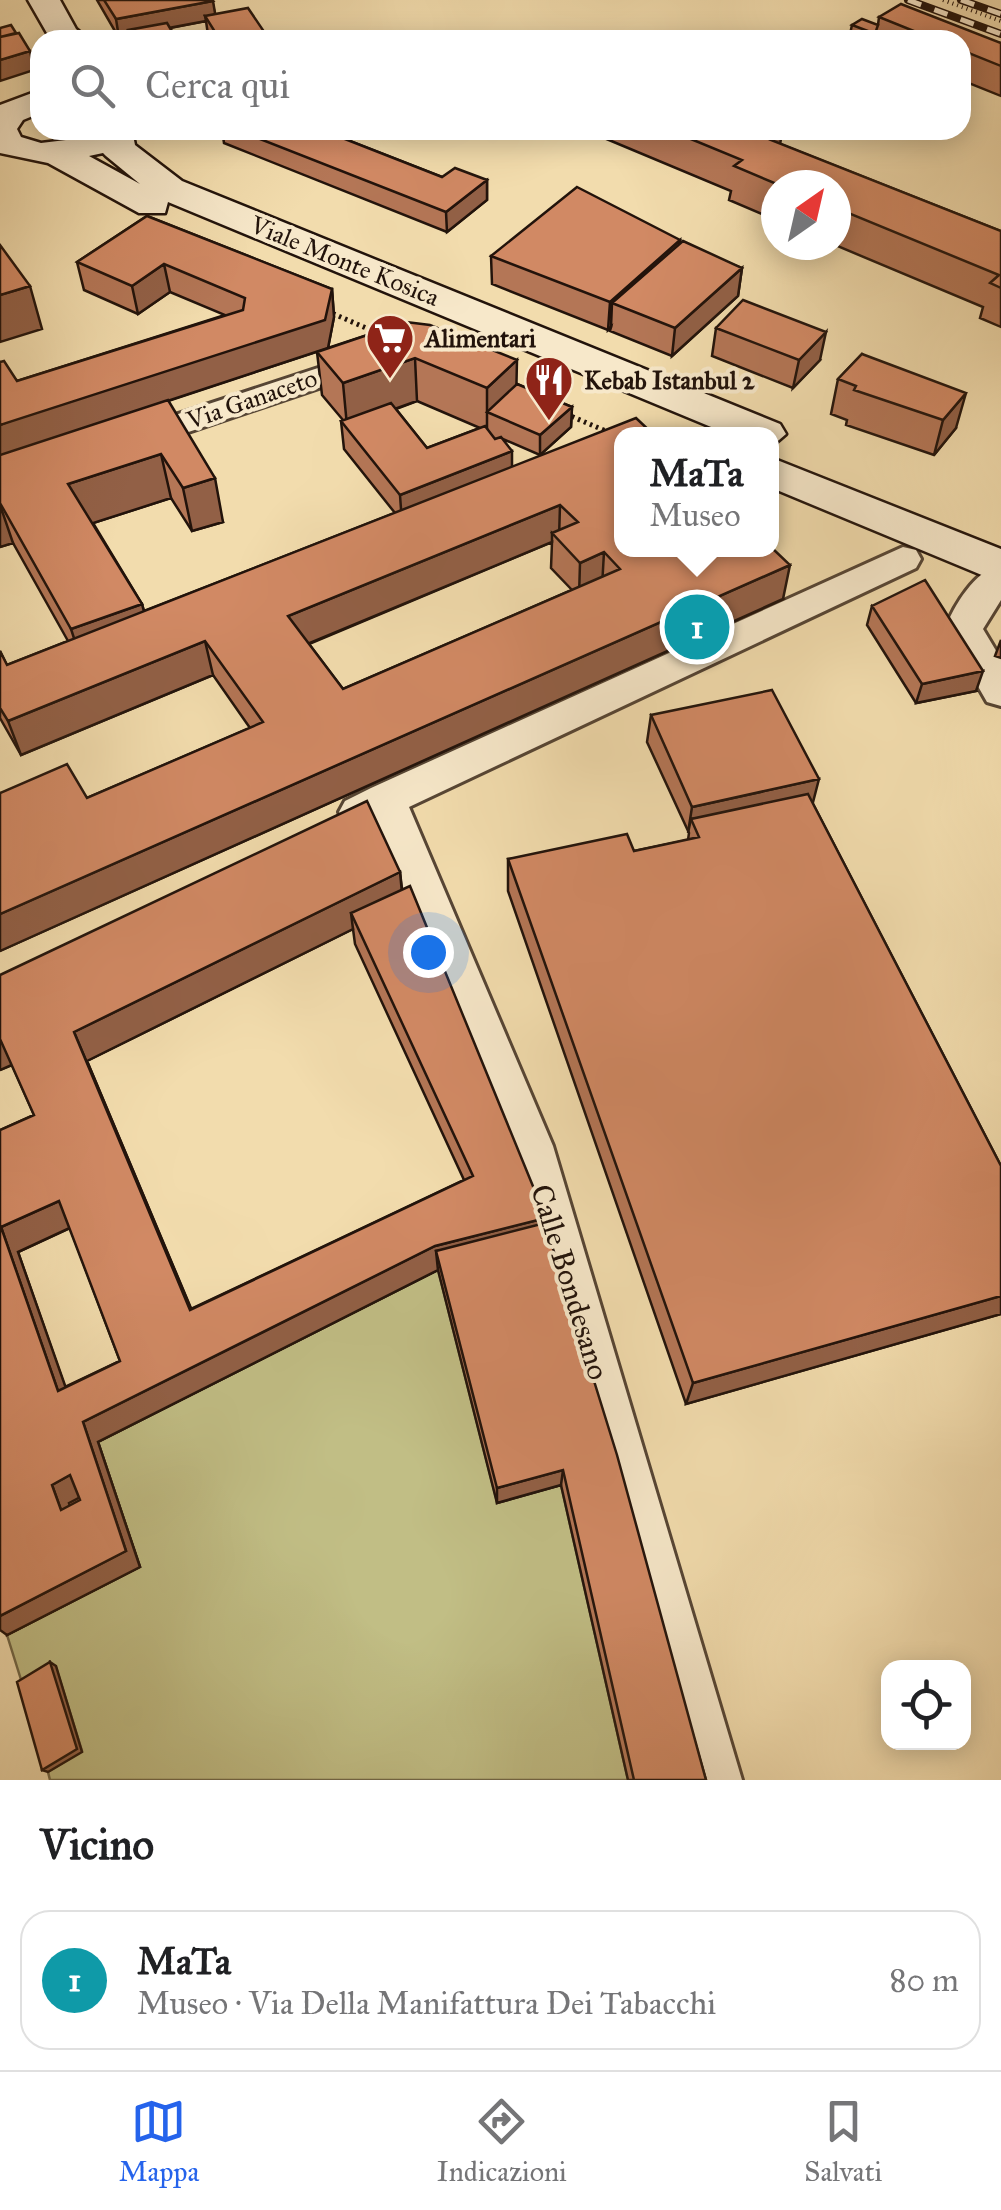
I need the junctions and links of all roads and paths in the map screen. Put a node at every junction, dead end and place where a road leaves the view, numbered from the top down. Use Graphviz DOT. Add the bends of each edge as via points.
graph roads {
  1 [pos="44,0"];
  2 [pos="943,0"];
  3 [pos="1001,21"];
  4 [pos="61,30"];
  5 [pos="30,108"];
  6 [pos="2,131"];
  7 [pos="100,140"];
  8 [pos="116,140"];
  9 [pos="58,154"];
  10 [pos="327,311"];
  11 [pos="410,346"];
  12 [pos="551,407"];
  13 [pos="668,427"];
  14 [pos="747,427"];
  15 [pos="614,435"];
  16 [pos="779,440"];
  17 [pos="93,453"];
  18 [pos="779,475"];
  19 [pos="1001,532"];
  20 [pos="903,559"];
  21 [pos="1001,568"];
  22 [pos="1001,576"];
  23 [pos="1001,692"];
  24 [pos="386,799"];
  25 [pos="333,824"];
  26 [pos="712,1780"];
  1 -- 4 [label="street"];
  2 -- 3 [label="path"];
  5 -- 6 [label="street, Viale Monte Kosica"];
  6 -- 9 [label="street, Viale Monte Kosica" via="21,151"];
  7 -- 9 [label="street, Viale Monte Kosica"];
  8 -- 14 [label="street, Viale Monte Kosica" via="118,149 169,189"];
  9 -- 13 [label="street, Viale Monte Kosica" via="144,202"];
  10 -- 11 [label="path"];
  11 -- 17 [label="street, Via Ganaceto"];
  12 -- 15 [label="path"];
  16 -- 19 [label="street, Viale Monte Kosica"];
  18 -- 21 [label="street"];
  20 -- 24 [label="street"];
  22 -- 23 [label="street" via="964,630"];
  24 -- 25 [label="street"];
  24 -- 26 [label="street, Calle Bondesano" via="529,1146"];
}
